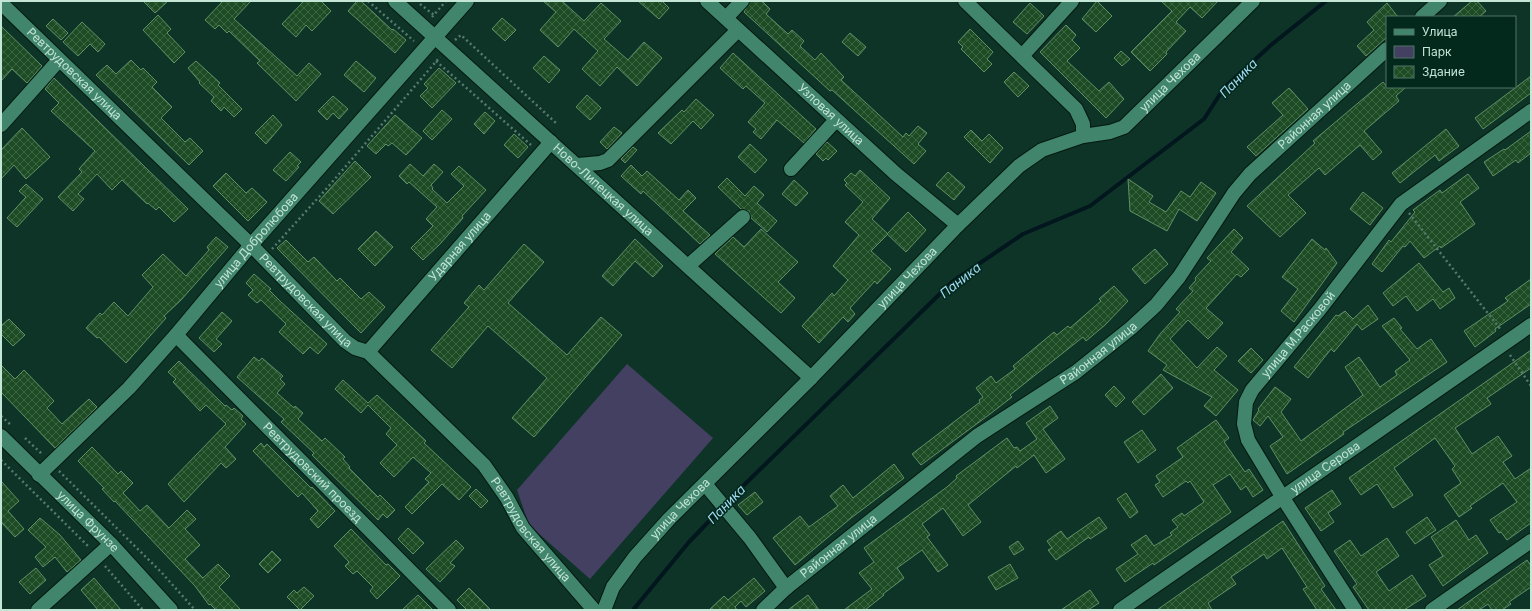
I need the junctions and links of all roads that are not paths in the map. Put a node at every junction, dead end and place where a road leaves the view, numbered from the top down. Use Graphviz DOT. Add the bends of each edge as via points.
graph roads {
  1 [pos="395,1"];
  2 [pos="467,1"];
  3 [pos="707,1"];
  4 [pos="742,1"];
  5 [pos="965,1"];
  6 [pos="1072,1"];
  7 [pos="1253,1"];
  8 [pos="1440,1"];
  9 [pos="1,3"];
  10 [pos="1423,16"];
  11 [pos="726,18"];
  12 [pos="738,30"];
  13 [pos="436,36"];
  14 [pos="1386,50"];
  15 [pos="1022,56"];
  16 [pos="59,60"];
  17 [pos="1531,111"];
  18 [pos="836,120"];
  19 [pos="1,125"];
  20 [pos="1083,136"];
  21 [pos="551,142"];
  22 [pos="578,166"];
  23 [pos="791,169"];
  24 [pos="744,217"];
  25 [pos="958,225"];
  26 [pos="251,245"];
  27 [pos="688,266"];
  28 [pos="1531,325"];
  29 [pos="176,335"];
  30 [pos="368,352"];
  31 [pos="811,378"];
  32 [pos="1,436"];
  33 [pos="39,475"];
  34 [pos="705,484"];
  35 [pos="1283,498"];
  36 [pos="1531,541"];
  37 [pos="111,544"];
  38 [pos="786,588"];
  39 [pos="38,610"];
  40 [pos="171,610"];
  41 [pos="450,610"];
  42 [pos="594,610"];
  43 [pos="604,610"];
  44 [pos="763,610"];
  45 [pos="1120,610"];
  46 [pos="1355,610"];
  47 [pos="1432,610"];
  1 -- 13 [label="street, Ново-Липецкая улица"];
  2 -- 13 [label="street, улица Добролюбова"];
  3 -- 11 [label="street, Узловая улица"];
  4 -- 11 [label="street"];
  5 -- 15 [label="street"];
  6 -- 15 [label="street"];
  7 -- 20 [label="street, улица Чехова" via="1124,127"];
  8 -- 10 [label="street"];
  9 -- 16 [label="street, Ревтрудовская улица"];
  11 -- 12 [label="street, Узловая улица"];
  12 -- 18 [label="street, Узловая улица"];
  12 -- 22 [label="street" via="608,160"];
  13 -- 21 [label="street, Ново-Липецкая улица"];
  13 -- 26 [label="street, улица Добролюбова"];
  14 -- 38 [label="street, Районная улица" via="1250,174 1234,193 1179,277 1156,305 1131,328 1076,372 977,436"];
  15 -- 20 [label="street" via="1076,109 1082,120"];
  16 -- 19 [label="street"];
  16 -- 26 [label="street, Ревтрудовская улица"];
  17 -- 35 [label="street, улица М.Расковой" via="1402,204 1320,309 1252,390 1246,402 1244,424 1248,440"];
  18 -- 23 [label="street"];
  18 -- 25 [label="street, Узловая улица"];
  20 -- 25 [label="street, улица Чехова" via="1042,150 1025,162"];
  21 -- 22 [label="street, Ново-Липецкая улица"];
  21 -- 30 [label="street, Ударная улица"];
  22 -- 27 [label="street, Ново-Липецкая улица"];
  24 -- 27 [label="street"];
  25 -- 31 [label="street, улица Чехова"];
  26 -- 29 [label="street, улица Добролюбова"];
  26 -- 30 [label="street, Ревтрудовская улица" via="346,342"];
  27 -- 31 [label="street, Ново-Липецкая улица"];
  28 -- 35 [label="street, улица Серова"];
  29 -- 33 [label="street, улица Добролюбова" via="129,388"];
  29 -- 41 [label="street, Ревтрудовский проезд"];
  30 -- 42 [label="street, Ревтрудовская улица" via="484,465 507,498 523,528"];
  31 -- 34 [label="street, улица Чехова"];
  32 -- 33 [label="street, улица Фрунзе"];
  33 -- 37 [label="street, улица Фрунзе"];
  34 -- 38 [label="street" via="750,538"];
  34 -- 43 [label="street, улица Чехова" via="635,557 613,587"];
  35 -- 45 [label="street, улица Серова"];
  35 -- 46 [label="street, улица М.Расковой"];
  36 -- 47 [label="street"];
  37 -- 39 [label="street" via="102,561"];
  37 -- 40 [label="street, улица Фрунзе"];
  38 -- 44 [label="street, Районная улица"];
}
